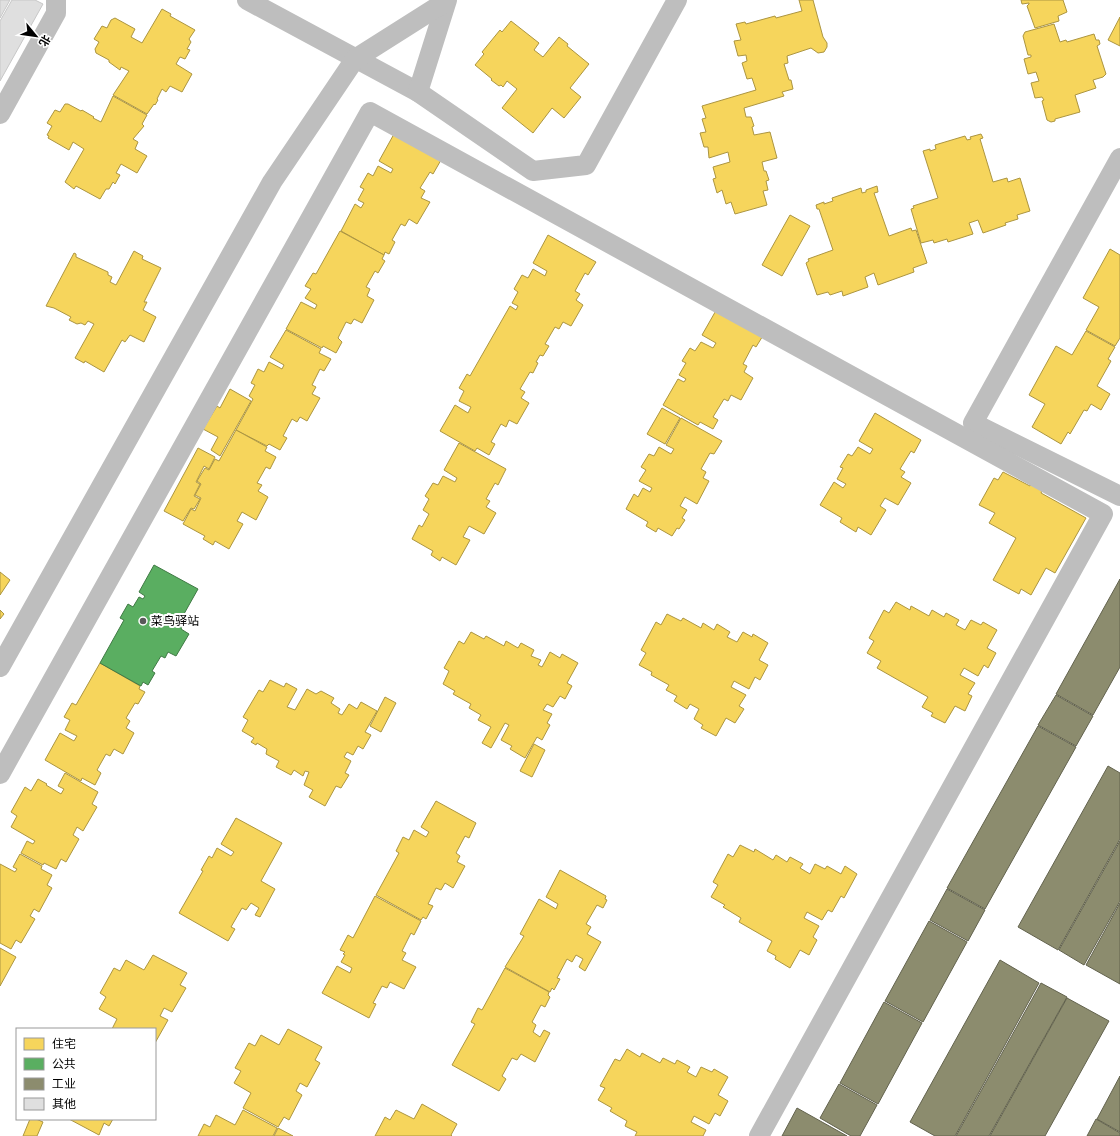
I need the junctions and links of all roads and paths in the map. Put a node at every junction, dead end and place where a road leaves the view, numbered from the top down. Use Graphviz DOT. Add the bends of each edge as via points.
graph roads {
  1 [pos="56,0"];
  2 [pos="248,0"];
  3 [pos="677,0"];
  4 [pos="446,1"];
  5 [pos="355,59"];
  6 [pos="418,92"];
  7 [pos="0,114"];
  8 [pos="1120,158"];
  9 [pos="1120,496"];
  10 [pos="0,667"];
  11 [pos="0,774"];
  12 [pos="759,1136"];
  1 -- 7 [label="street" via="56,12"];
  2 -- 5 [label="street"];
  3 -- 6 [label="street" via="586,165 533,171"];
  4 -- 5 [label="street"];
  4 -- 6 [label="street"];
  5 -- 6 [label="street"];
  5 -- 10 [label="street" via="272,182"];
  8 -- 9 [label="street" via="973,422"];
  11 -- 12 [label="street" via="370,112 1103,514"];
}
